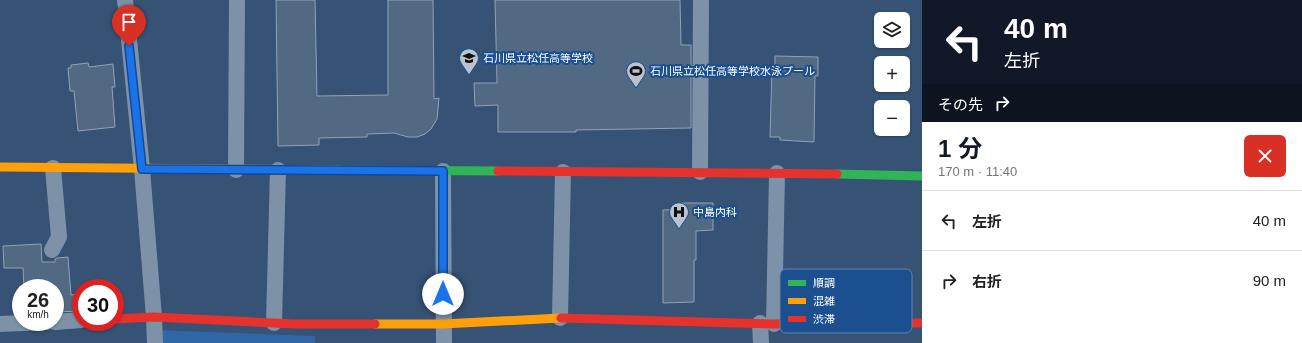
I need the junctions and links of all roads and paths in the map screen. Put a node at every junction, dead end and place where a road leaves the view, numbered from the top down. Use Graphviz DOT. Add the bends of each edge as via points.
graph roads {
  1 [pos="125,0"];
  2 [pos="237,0"];
  3 [pos="701,0"];
  4 [pos="0,167"];
  5 [pos="53,168"];
  6 [pos="142,169"];
  7 [pos="236,170"];
  8 [pos="278,170"];
  9 [pos="443,171"];
  10 [pos="563,172"];
  11 [pos="700,172"];
  12 [pos="777,173"];
  13 [pos="922,176"];
  14 [pos="52,250"];
  15 [pos="154,317"];
  16 [pos="560,318"];
  17 [pos="124,319"];
  18 [pos="12,323"];
  19 [pos="274,323"];
  20 [pos="912,323"];
  21 [pos="922,323"];
  22 [pos="0,324"];
  23 [pos="443,324"];
  24 [pos="767,324"];
  25 [pos="780,324"];
  26 [pos="155,343"];
  27 [pos="444,343"];
  28 [pos="761,343"];
  1 -- 6 [label="street"];
  2 -- 7 [label="street"];
  3 -- 11 [label="street"];
  4 -- 5 [label="street"];
  5 -- 6 [label="street"];
  5 -- 14 [label="street" via="59,237"];
  6 -- 7 [label="street"];
  6 -- 15 [label="street"];
  7 -- 8 [label="street"];
  8 -- 9 [label="street"];
  8 -- 19 [label="street"];
  9 -- 10 [label="street"];
  9 -- 23 [label="street"];
  10 -- 11 [label="street"];
  10 -- 16 [label="street"];
  11 -- 12 [label="street"];
  12 -- 13 [label="street"];
  12 -- 24 [label="street"];
  15 -- 17 [label="street"];
  15 -- 19 [label="street"];
  15 -- 26 [label="street"];
  16 -- 23 [label="street"];
  16 -- 24 [label="street"];
  18 -- 22 [label="street"];
  19 -- 23 [label="street"];
  20 -- 21 [label="street"];
  23 -- 27 [label="street"];
  24 -- 25 [label="street"];
  24 -- 28 [label="street"];
}
